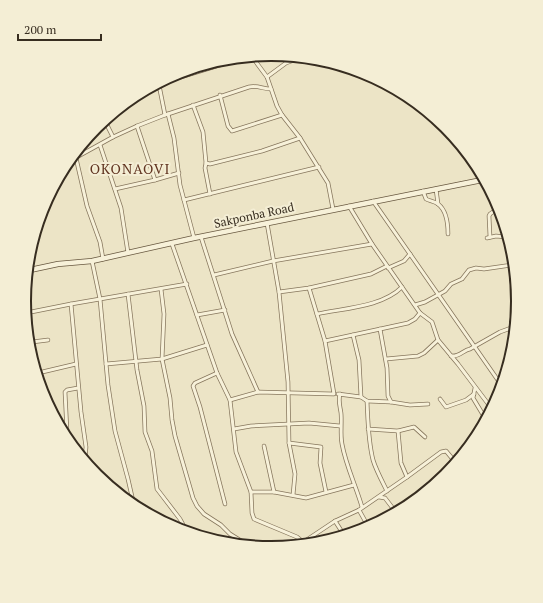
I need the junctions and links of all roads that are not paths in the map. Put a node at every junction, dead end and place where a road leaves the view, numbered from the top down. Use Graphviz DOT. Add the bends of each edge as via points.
graph roads {
  1 [pos="256,62"];
  2 [pos="288,62"];
  3 [pos="267,77"];
  4 [pos="161,88"];
  5 [pos="271,89"];
  6 [pos="220,95"];
  7 [pos="194,105"];
  8 [pos="166,114"];
  9 [pos="282,115"];
  10 [pos="107,126"];
  11 [pos="138,126"];
  12 [pos="113,137"];
  13 [pos="300,138"];
  14 [pos="100,145"];
  15 [pos="81,155"];
  16 [pos="76,162"];
  17 [pos="206,163"];
  18 [pos="319,167"];
  19 [pos="179,173"];
  20 [pos="155,180"];
  21 [pos="480,180"];
  22 [pos="115,188"];
  23 [pos="436,189"];
  24 [pos="423,191"];
  25 [pos="210,194"];
  26 [pos="184,200"];
  27 [pos="373,201"];
  28 [pos="438,204"];
  29 [pos="350,206"];
  30 [pos="333,209"];
  31 [pos="495,211"];
  32 [pos="267,223"];
  33 [pos="448,234"];
  34 [pos="201,237"];
  35 [pos="503,237"];
  36 [pos="194,238"];
  37 [pos="172,244"];
  38 [pos="372,244"];
  39 [pos="128,253"];
  40 [pos="410,254"];
  41 [pos="103,258"];
  42 [pos="92,261"];
  43 [pos="273,261"];
  44 [pos="509,265"];
  45 [pos="388,267"];
  46 [pos="33,269"];
  47 [pos="214,275"];
  48 [pos="187,284"];
  49 [pos="402,287"];
  50 [pos="308,288"];
  51 [pos="160,289"];
  52 [pos="278,292"];
  53 [pos="128,294"];
  54 [pos="439,294"];
  55 [pos="100,299"];
  56 [pos="71,304"];
  57 [pos="415,305"];
  58 [pos="225,310"];
  59 [pos="32,312"];
  60 [pos="420,313"];
  61 [pos="317,314"];
  62 [pos="198,315"];
  63 [pos="510,328"];
  64 [pos="380,329"];
  65 [pos="353,335"];
  66 [pos="48,340"];
  67 [pos="438,340"];
  68 [pos="325,341"];
  69 [pos="35,342"];
  70 [pos="207,345"];
  71 [pos="474,346"];
  72 [pos="451,356"];
  73 [pos="162,359"];
  74 [pos="386,359"];
  75 [pos="136,361"];
  76 [pos="76,364"];
  77 [pos="106,364"];
  78 [pos="42,372"];
  79 [pos="217,373"];
  80 [pos="498,381"];
  81 [pos="78,388"];
  82 [pos="475,388"];
  83 [pos="258,392"];
  84 [pos="288,393"];
  85 [pos="334,394"];
  86 [pos="340,394"];
  87 [pos="474,394"];
  88 [pos="361,398"];
  89 [pos="440,399"];
  90 [pos="230,400"];
  91 [pos="367,401"];
  92 [pos="391,402"];
  93 [pos="428,404"];
  94 [pos="489,405"];
  95 [pos="484,415"];
  96 [pos="288,424"];
  97 [pos="340,426"];
  98 [pos="67,427"];
  99 [pos="234,429"];
  100 [pos="368,429"];
  101 [pos="398,431"];
  102 [pos="425,437"];
  103 [pos="289,443"];
  104 [pos="264,446"];
  105 [pos="86,453"];
  106 [pos="453,459"];
  107 [pos="407,478"];
  108 [pos="354,485"];
  109 [pos="387,491"];
  110 [pos="251,492"];
  111 [pos="274,492"];
  112 [pos="326,492"];
  113 [pos="293,495"];
  114 [pos="132,497"];
  115 [pos="379,497"];
  116 [pos="360,501"];
  117 [pos="367,503"];
  118 [pos="225,504"];
  119 [pos="362,507"];
  120 [pos="393,509"];
  121 [pos="359,510"];
  122 [pos="335,521"];
  123 [pos="366,523"];
  124 [pos="184,526"];
  125 [pos="342,531"];
  126 [pos="306,539"];
  127 [pos="239,540"];
  128 [pos="300,540"];
  1 -- 3 [label="street"];
  2 -- 3 [label="street"];
  3 -- 5 [label="street"];
  4 -- 8 [label="street"];
  5 -- 6 [label="street" via="254,85"];
  5 -- 9 [label="street"];
  6 -- 7 [label="street"];
  6 -- 9 [label="street" via="228,126 232,131"];
  7 -- 8 [label="street"];
  7 -- 17 [label="street" via="202,132"];
  8 -- 11 [label="street"];
  8 -- 19 [label="street" via="174,138"];
  9 -- 13 [label="street"];
  10 -- 12 [label="street"];
  11 -- 12 [label="street"];
  11 -- 20 [label="street"];
  12 -- 14 [label="street"];
  13 -- 17 [label="street" via="262,151"];
  13 -- 18 [label="street"];
  14 -- 15 [label="street"];
  14 -- 22 [label="street"];
  16 -- 41 [label="street"];
  17 -- 25 [label="street"];
  18 -- 25 [label="street"];
  18 -- 30 [label="street" via="330,188"];
  19 -- 20 [label="street"];
  19 -- 26 [label="street"];
  20 -- 22 [label="street"];
  21 -- 23 [label="main road, Sakponba Road"];
  22 -- 39 [label="street"];
  23 -- 24 [label="main road, Sakponba Road"];
  23 -- 28 [label="street"];
  24 -- 27 [label="main road, Sakponba Road"];
  24 -- 28 [label="street" via="426,199"];
  25 -- 26 [label="street"];
  26 -- 36 [label="street"];
  27 -- 29 [label="main road, Sakponba Road"];
  27 -- 40 [label="street"];
  28 -- 33 [label="street" via="446,217"];
  29 -- 30 [label="main road, Sakponba Road"];
  29 -- 38 [label="street"];
  30 -- 32 [label="main road, Sakponba Road"];
  31 -- 35 [label="street" via="489,216 488,238"];
  32 -- 34 [label="main road, Sakponba Road"];
  32 -- 43 [label="street"];
  34 -- 36 [label="main road, Sakponba Road"];
  34 -- 47 [label="street"];
  36 -- 37 [label="main road, Sakponba Road"];
  37 -- 39 [label="main road, Sakponba Road"];
  37 -- 48 [label="street"];
  38 -- 43 [label="street"];
  38 -- 45 [label="street"];
  39 -- 41 [label="main road, Sakponba Road"];
  40 -- 45 [label="street" via="401,262"];
  40 -- 54 [label="street"];
  41 -- 42 [label="main road, Sakponba Road"];
  42 -- 46 [label="main road, Sakponba Road"];
  42 -- 55 [label="street"];
  43 -- 47 [label="street"];
  43 -- 52 [label="street"];
  44 -- 54 [label="street" via="469,270 462,279"];
  45 -- 49 [label="street"];
  45 -- 50 [label="street" via="371,274"];
  47 -- 58 [label="street"];
  48 -- 51 [label="street"];
  48 -- 62 [label="street"];
  49 -- 57 [label="street"];
  49 -- 61 [label="street" via="375,303"];
  50 -- 52 [label="street"];
  50 -- 61 [label="street"];
  51 -- 53 [label="street"];
  51 -- 73 [label="street" via="164,314"];
  52 -- 84 [label="street"];
  53 -- 55 [label="street"];
  53 -- 75 [label="street"];
  54 -- 57 [label="street"];
  54 -- 71 [label="street"];
  55 -- 56 [label="street"];
  55 -- 77 [label="street"];
  56 -- 59 [label="street"];
  56 -- 76 [label="street"];
  57 -- 60 [label="street"];
  58 -- 62 [label="street"];
  58 -- 83 [label="street" via="232,334"];
  60 -- 64 [label="street" via="408,323"];
  60 -- 67 [label="street" via="432,322"];
  61 -- 68 [label="street"];
  62 -- 70 [label="street"];
  63 -- 71 [label="street"];
  64 -- 65 [label="street"];
  64 -- 74 [label="street"];
  65 -- 68 [label="street"];
  65 -- 88 [label="street" via="359,360"];
  66 -- 69 [label="street"];
  67 -- 72 [label="street"];
  67 -- 74 [label="street" via="418,356"];
  68 -- 85 [label="street"];
  70 -- 73 [label="street"];
  70 -- 79 [label="street"];
  71 -- 72 [label="street" via="458,356"];
  71 -- 80 [label="street"];
  72 -- 82 [label="street"];
  73 -- 75 [label="street"];
  73 -- 127 [label="street" via="175,436 193,498 204,514"];
  74 -- 92 [label="street" via="387,388"];
  75 -- 77 [label="street"];
  75 -- 124 [label="street" via="144,406 144,432 152,452 158,489"];
  76 -- 78 [label="street"];
  76 -- 81 [label="street"];
  77 -- 114 [label="street" via="115,431"];
  79 -- 90 [label="street"];
  79 -- 118 [label="street" via="193,386"];
  81 -- 98 [label="street" via="65,392"];
  81 -- 105 [label="street"];
  82 -- 87 [label="street"];
  82 -- 94 [label="street"];
  83 -- 84 [label="street"];
  83 -- 90 [label="street"];
  84 -- 85 [label="street"];
  84 -- 96 [label="street"];
  85 -- 86 [label="street"];
  86 -- 88 [label="street"];
  86 -- 97 [label="street"];
  87 -- 89 [label="street" via="446,407"];
  87 -- 95 [label="street" via="475,403"];
  88 -- 91 [label="street"];
  90 -- 99 [label="street"];
  91 -- 92 [label="street"];
  91 -- 100 [label="street"];
  92 -- 93 [label="street"];
  96 -- 97 [label="street"];
  96 -- 99 [label="street"];
  96 -- 103 [label="street"];
  97 -- 108 [label="street" via="342,444"];
  99 -- 110 [label="street" via="236,452"];
  100 -- 101 [label="street"];
  100 -- 109 [label="street" via="374,462"];
  101 -- 102 [label="street" via="414,427"];
  101 -- 107 [label="street" via="401,463"];
  103 -- 112 [label="street" via="321,447 320,464"];
  103 -- 113 [label="street" via="295,474"];
  104 -- 111 [label="street"];
  106 -- 107 [label="street" via="448,452 443,451"];
  107 -- 109 [label="street"];
  108 -- 112 [label="street"];
  108 -- 116 [label="street"];
  109 -- 115 [label="street"];
  110 -- 111 [label="street"];
  110 -- 128 [label="street" via="254,519"];
  111 -- 113 [label="street"];
  112 -- 113 [label="street" via="306,498"];
  115 -- 117 [label="street"];
  115 -- 120 [label="street" via="385,498"];
  116 -- 117 [label="street"];
  116 -- 119 [label="street"];
  117 -- 119 [label="street"];
  119 -- 121 [label="street"];
  121 -- 122 [label="street"];
  121 -- 123 [label="street"];
  122 -- 125 [label="street"];
  122 -- 126 [label="street"];
}
